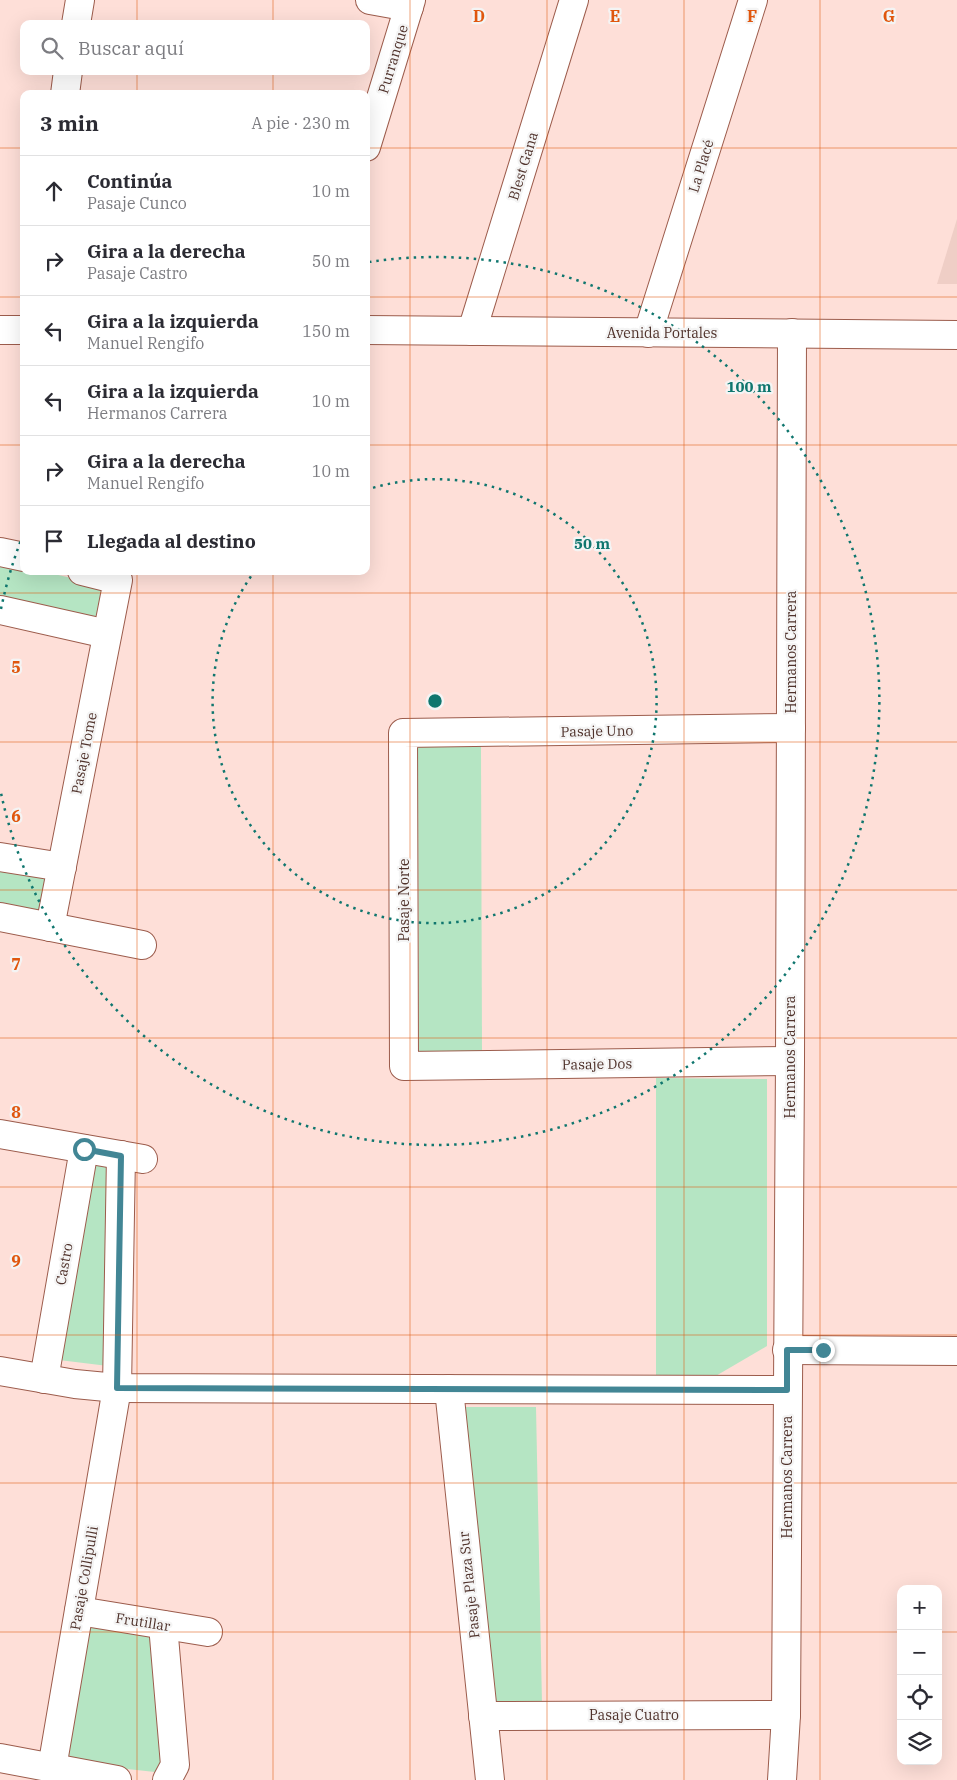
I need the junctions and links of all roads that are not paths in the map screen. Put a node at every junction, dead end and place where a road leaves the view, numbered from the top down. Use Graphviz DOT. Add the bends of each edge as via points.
graph roads {
  1 [pos="80,0"];
  2 [pos="370,0"];
  3 [pos="574,0"];
  4 [pos="753,0"];
  5 [pos="410,3"];
  6 [pos="77,20"];
  7 [pos="68,75"];
  8 [pos="66,90"];
  9 [pos="370,131"];
  10 [pos="0,330"];
  11 [pos="20,330"];
  12 [pos="370,330"];
  13 [pos="472,331"];
  14 [pos="648,333"];
  15 [pos="792,334"];
  16 [pos="957,335"];
  17 [pos="0,552"];
  18 [pos="20,556"];
  19 [pos="98,575"];
  20 [pos="0,610"];
  21 [pos="108,634"];
  22 [pos="791,728"];
  23 [pos="403,733"];
  24 [pos="0,857"];
  25 [pos="62,867"];
  26 [pos="0,917"];
  27 [pos="50,927"];
  28 [pos="142,945"];
  29 [pos="790,1061"];
  30 [pos="404,1066"];
  31 [pos="0,1134"];
  32 [pos="84,1149"];
  33 [pos="787,1350"];
  34 [pos="957,1351"];
  35 [pos="0,1371"];
  36 [pos="44,1379"];
  37 [pos="117,1388"];
  38 [pos="449,1389"];
  39 [pos="787,1390"];
  40 [pos="79,1611"];
  41 [pos="163,1625"];
  42 [pos="208,1632"];
  43 [pos="786,1715"];
  44 [pos="483,1716"];
  45 [pos="0,1758"];
  46 [pos="52,1768"];
  47 [pos="116,1780"];
  48 [pos="167,1780"];
  49 [pos="490,1780"];
  50 [pos="782,1780"];
  1 -- 6 [label="street"];
  2 -- 5 [label="street"];
  3 -- 13 [label="street, Blest Gana"];
  4 -- 14 [label="street, La Placé"];
  5 -- 9 [label="street, Purranque"];
  7 -- 8 [label="street"];
  10 -- 11 [label="street"];
  12 -- 13 [label="street, Avenida Portales"];
  13 -- 14 [label="street, Avenida Portales"];
  14 -- 15 [label="street, Avenida Portales"];
  15 -- 16 [label="street, Avenida Portales"];
  15 -- 22 [label="street, Hermanos Carrera"];
  17 -- 18 [label="street"];
  19 -- 21 [label="street, Pasaje Tome" via="118,580"];
  20 -- 21 [label="street"];
  21 -- 25 [label="street, Pasaje Tome"];
  22 -- 23 [label="street, Pasaje Uno"];
  22 -- 29 [label="street, Hermanos Carrera"];
  23 -- 30 [label="street, Pasaje Norte"];
  24 -- 25 [label="street"];
  25 -- 27 [label="street, Pasaje Tome"];
  26 -- 27 [label="street"];
  27 -- 28 [label="street"];
  29 -- 30 [label="street, Pasaje Dos"];
  29 -- 33 [label="street, Hermanos Carrera"];
  31 -- 32 [label="street"];
  32 -- 36 [label="street, Castro"];
  32 -- 37 [label="street, Pasaje Collipulli" via="132,1157"];
  33 -- 34 [label="street"];
  33 -- 39 [label="street, Hermanos Carrera"];
  35 -- 36 [label="street"];
  36 -- 37 [label="street"];
  37 -- 38 [label="street"];
  37 -- 40 [label="street, Pasaje Collipulli"];
  38 -- 39 [label="street"];
  38 -- 44 [label="street, Pasaje Plaza Sur"];
  39 -- 43 [label="street, Hermanos Carrera"];
  40 -- 41 [label="street, Frutillar"];
  40 -- 46 [label="street, Pasaje Collipulli"];
  41 -- 42 [label="street, Frutillar"];
  41 -- 48 [label="street" via="174,1765"];
  43 -- 44 [label="street, Pasaje Cuatro"];
  43 -- 50 [label="street, Hermanos Carrera"];
  44 -- 49 [label="street, Pasaje Plaza Sur"];
  45 -- 46 [label="street"];
  46 -- 47 [label="street"];
}
